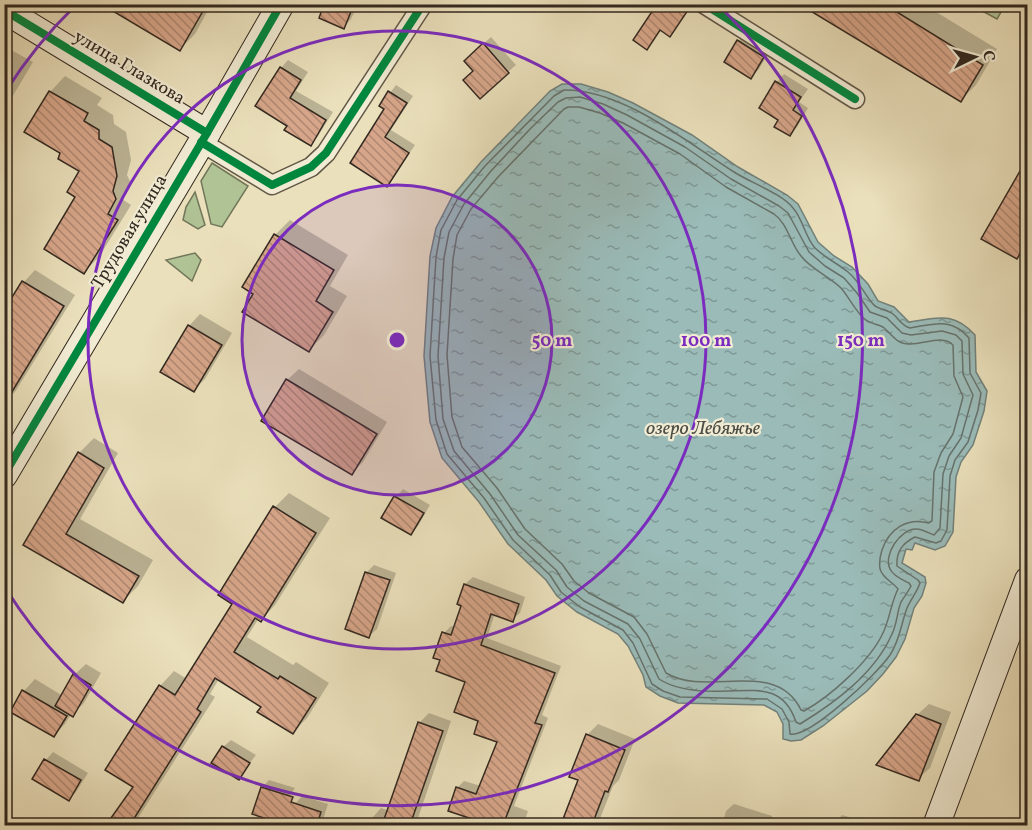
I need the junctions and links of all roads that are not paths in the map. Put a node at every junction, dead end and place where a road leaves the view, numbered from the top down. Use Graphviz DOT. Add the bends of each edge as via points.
graph roads {
  1 [pos="281,4"];
  2 [pos="423,4"];
  3 [pos="704,4"];
  4 [pos="4,10"];
  5 [pos="855,99"];
  6 [pos="204,137"];
  7 [pos="4,475"];
  8 [pos="1028,580"];
  9 [pos="936,825"];
  1 -- 6 [label="street, Трудовая улица"];
  2 -- 6 [label="street" via="326,153 311,167 272,185"];
  3 -- 5 [label="street"];
  4 -- 6 [label="street, улица Глазкова"];
  6 -- 7 [label="street, Трудовая улица"];
  8 -- 9 [label="street"];
}
